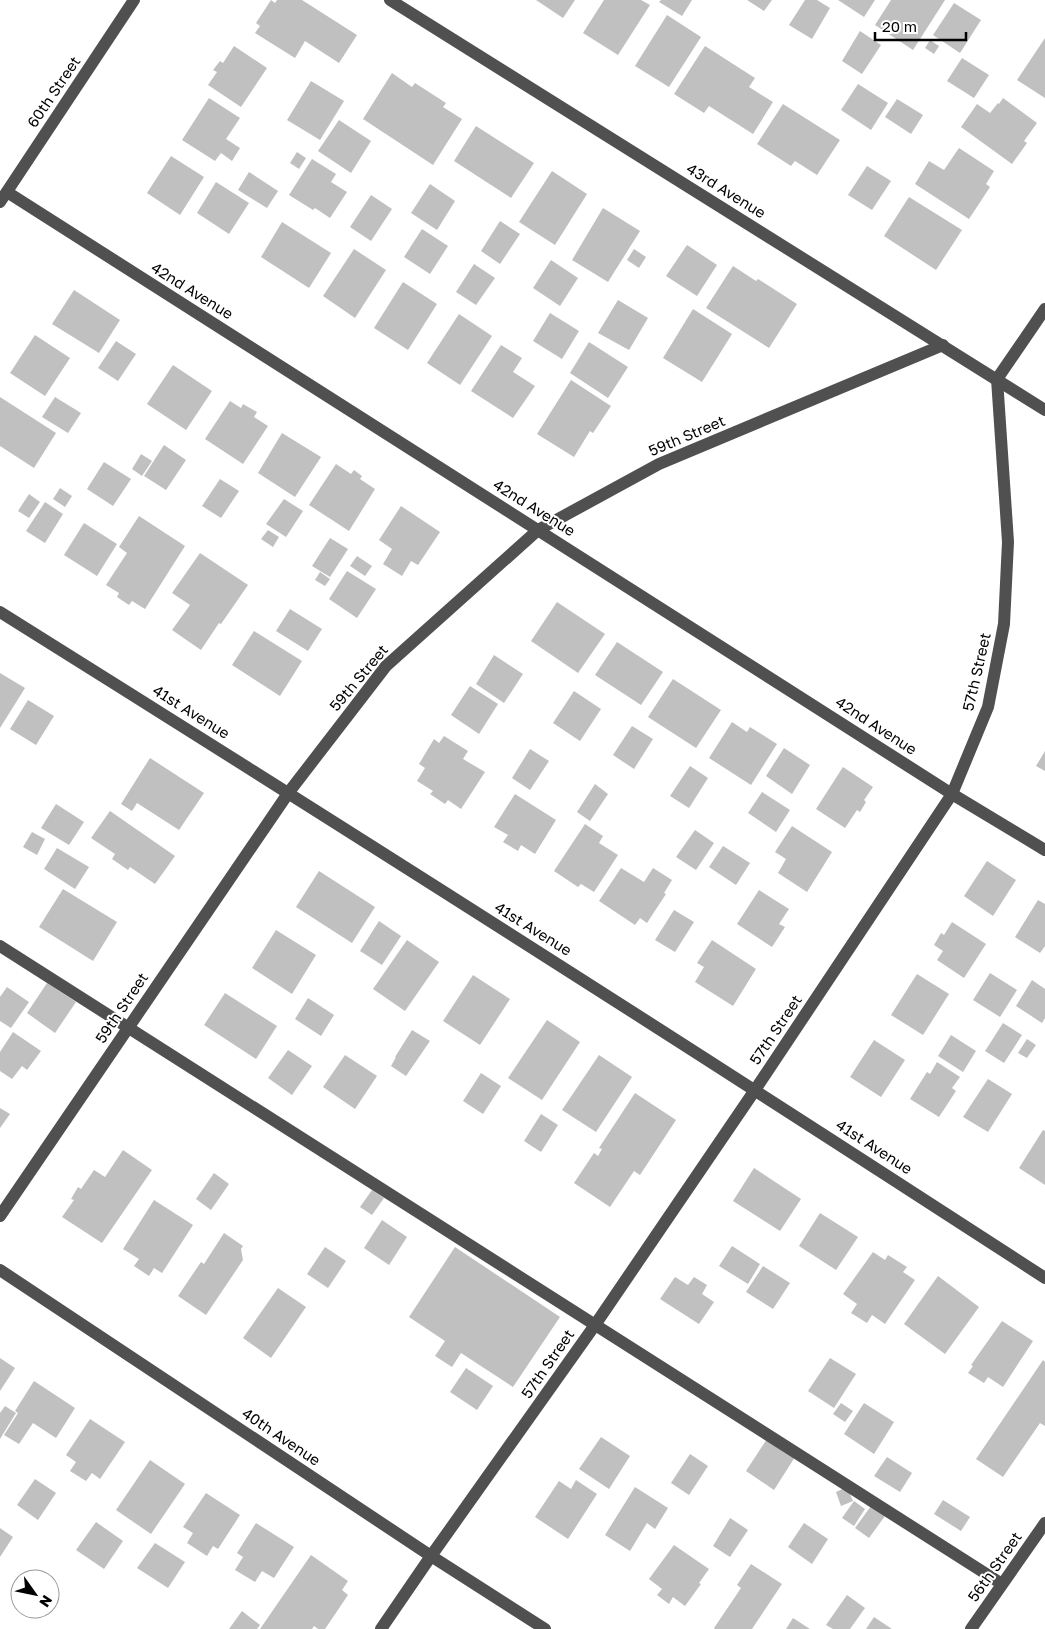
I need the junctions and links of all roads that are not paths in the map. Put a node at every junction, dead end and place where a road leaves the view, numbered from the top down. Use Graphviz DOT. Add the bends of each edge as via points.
graph roads {
  1 [pos="134,0"];
  2 [pos="390,0"];
  3 [pos="3,197"];
  4 [pos="1045,308"];
  5 [pos="943,346"];
  6 [pos="997,380"];
  7 [pos="1045,410"];
  8 [pos="538,530"];
  9 [pos="0,612"];
  10 [pos="289,792"];
  11 [pos="952,794"];
  12 [pos="1045,850"];
  13 [pos="0,946"];
  14 [pos="128,1028"];
  15 [pos="755,1090"];
  16 [pos="0,1216"];
  17 [pos="0,1270"];
  18 [pos="1045,1278"];
  19 [pos="595,1325"];
  20 [pos="1045,1524"];
  21 [pos="431,1556"];
  22 [pos="1002,1584"];
  23 [pos="381,1629"];
  24 [pos="545,1629"];
  25 [pos="971,1629"];
  1 -- 3 [label="street, 60th Street"];
  2 -- 5 [label="street, 43rd Avenue"];
  3 -- 8 [label="street, 42nd Avenue"];
  4 -- 6 [label="street"];
  5 -- 6 [label="street, 43rd Avenue"];
  5 -- 8 [label="street, 59th Street" via="659,464"];
  6 -- 7 [label="street, 43rd Avenue"];
  6 -- 11 [label="street, 57th Street" via="1008,542 1004,624 988,707"];
  8 -- 10 [label="street, 59th Street" via="386,666"];
  8 -- 11 [label="street, 42nd Avenue"];
  9 -- 10 [label="street, 41st Avenue"];
  10 -- 14 [label="street, 59th Street"];
  10 -- 15 [label="street, 41st Avenue"];
  11 -- 12 [label="street, 42nd Avenue"];
  11 -- 15 [label="street, 57th Street"];
  13 -- 14 [label="street"];
  14 -- 16 [label="street, 59th Street"];
  14 -- 19 [label="street"];
  15 -- 18 [label="street, 41st Avenue"];
  15 -- 19 [label="street, 57th Street"];
  17 -- 21 [label="street, 40th Avenue"];
  19 -- 21 [label="street, 57th Street"];
  19 -- 22 [label="street"];
  20 -- 22 [label="street, 56th Street"];
  21 -- 23 [label="street, 57th Street"];
  21 -- 24 [label="street, 40th Avenue"];
  22 -- 25 [label="street, 56th Street"];
}
